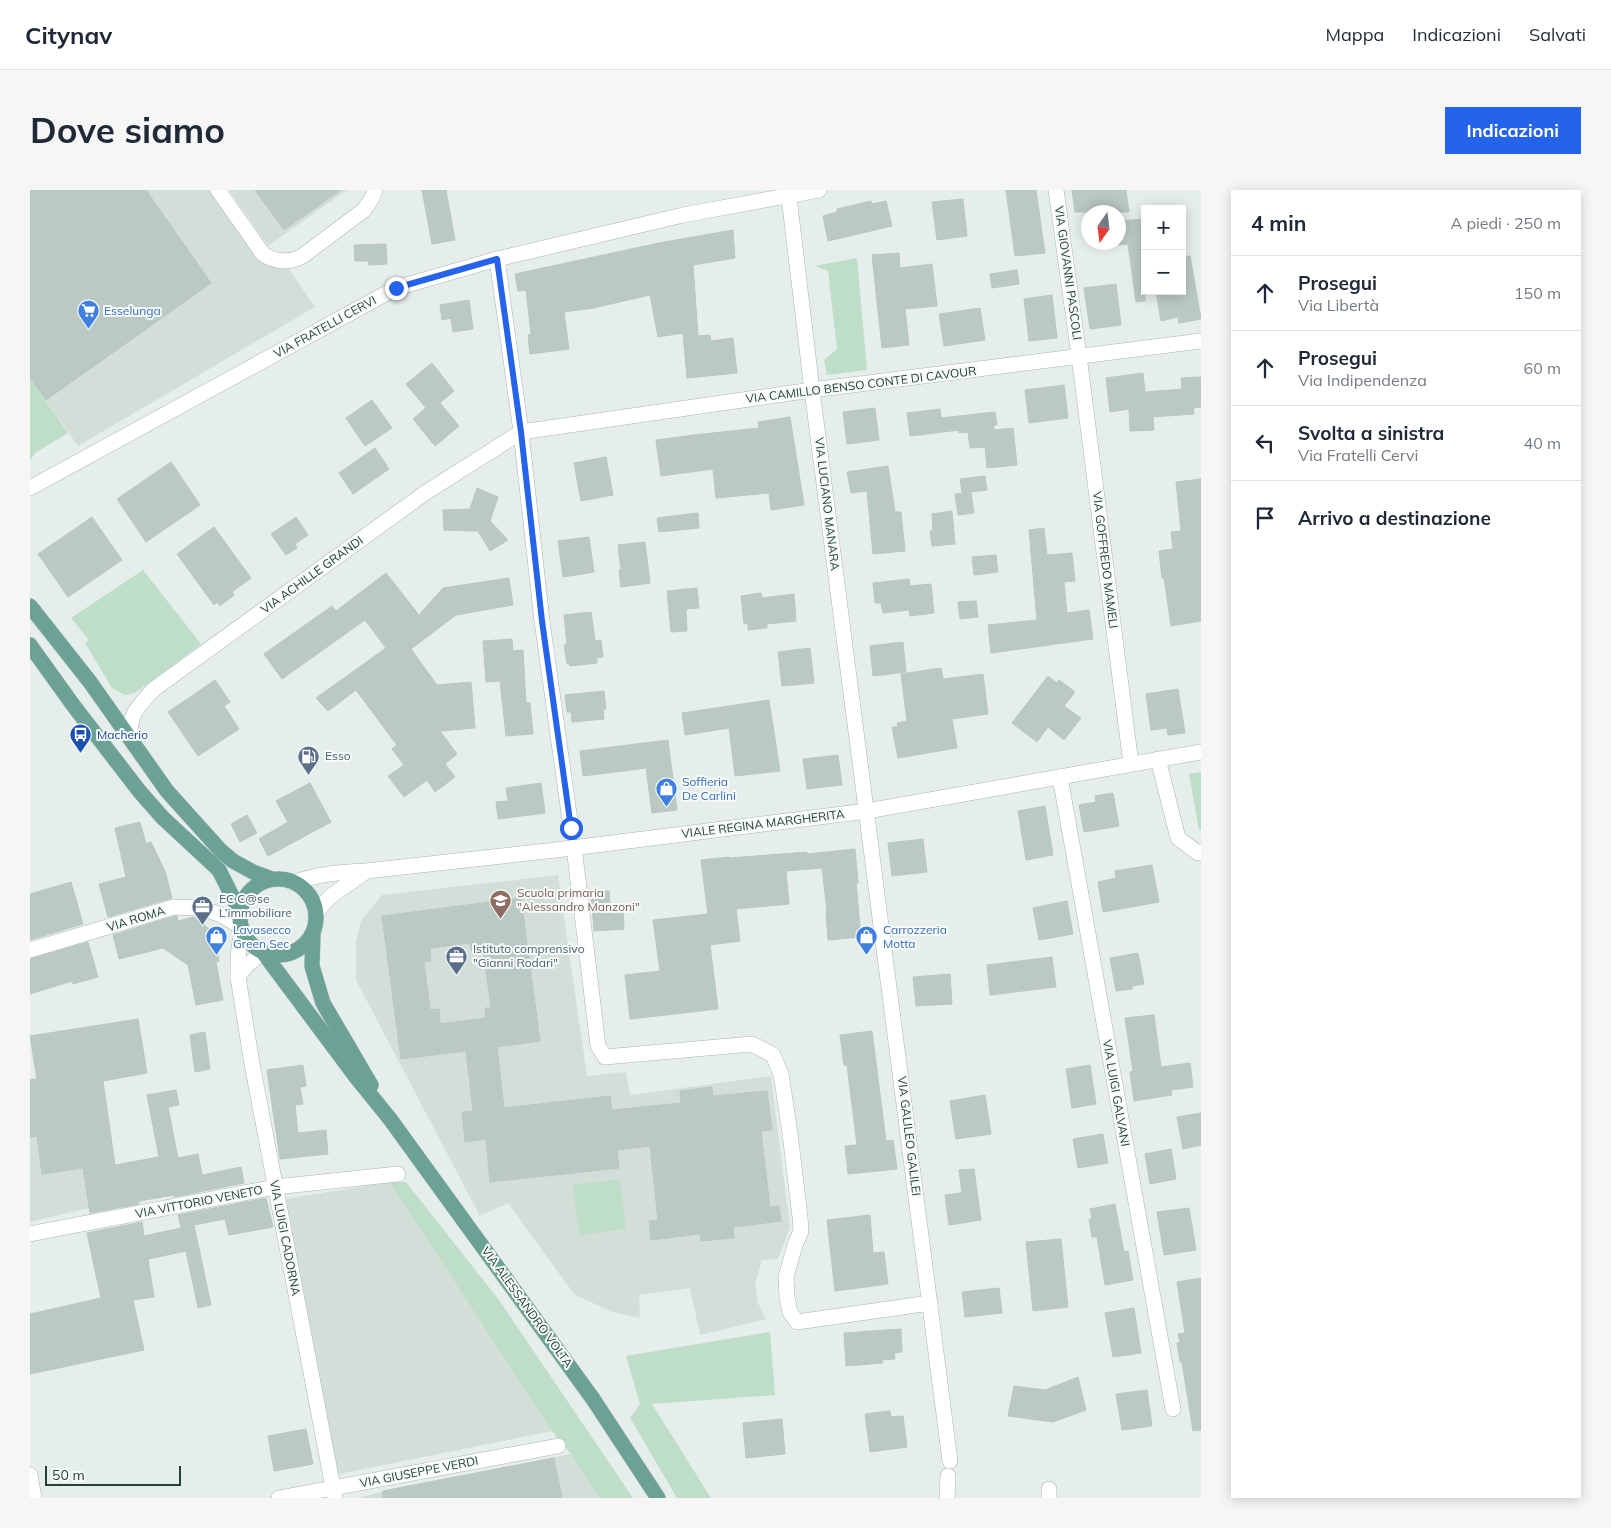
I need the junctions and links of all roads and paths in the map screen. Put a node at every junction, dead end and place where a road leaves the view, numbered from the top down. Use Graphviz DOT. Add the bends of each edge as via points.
graph roads {
  1 [pos="218,190"];
  2 [pos="375,190"];
  3 [pos="819,190"];
  4 [pos="1056,190"];
  5 [pos="789,196"];
  6 [pos="497,259"];
  7 [pos="1201,341"];
  8 [pos="1079,356"];
  9 [pos="812,390"];
  10 [pos="521,432"];
  11 [pos="30,488"];
  12 [pos="30,606"];
  13 [pos="30,645"];
  14 [pos="131,739"];
  15 [pos="1201,752"];
  16 [pos="1158,759"];
  17 [pos="1131,764"];
  18 [pos="1060,777"];
  19 [pos="867,811"];
  20 [pos="571,828"];
  21 [pos="574,847"];
  22 [pos="1201,852"];
  23 [pos="366,872"];
  24 [pos="272,880"];
  25 [pos="293,882"];
  26 [pos="239,910"];
  27 [pos="316,912"];
  28 [pos="241,929"];
  29 [pos="313,934"];
  30 [pos="30,950"];
  31 [pos="263,954"];
  32 [pos="238,978"];
  33 [pos="390,1119"];
  34 [pos="398,1174"];
  35 [pos="276,1187"];
  36 [pos="30,1234"];
  37 [pos="930,1303"];
  38 [pos="1173,1409"];
  39 [pos="558,1446"];
  40 [pos="950,1461"];
  41 [pos="30,1475"];
  42 [pos="948,1476"];
  43 [pos="334,1493"];
  44 [pos="34,1498"];
  45 [pos="279,1498"];
  46 [pos="658,1498"];
  47 [pos="947,1498"];
  1 -- 2 [label="street" via="263,254 272,260 292,262 364,210"];
  3 -- 5 [label="street, VIA FRATELLI CERVI"];
  4 -- 8 [label="street, VIA GIOVANNI PASCOLI"];
  5 -- 6 [label="street, VIA FRATELLI CERVI" via="683,215"];
  5 -- 9 [label="street, VIA LUCIANO MANARA"];
  6 -- 10 [label="street"];
  6 -- 11 [label="street, VIA FRATELLI CERVI" via="396,288"];
  7 -- 8 [label="street, VIA CAMILLO BENSO CONTE DI CAVOUR"];
  8 -- 9 [label="street, VIA CAMILLO BENSO CONTE DI CAVOUR"];
  8 -- 17 [label="street, VIA GOFFREDO MAMELI"];
  9 -- 10 [label="street, VIA CAMILLO BENSO CONTE DI CAVOUR"];
  9 -- 19 [label="street, VIA LUCIANO MANARA"];
  10 -- 14 [label="street, VIA ACHILLE GRANDI" via="425,493 154,689 134,713 129,728"];
  10 -- 20 [label="street" via="542,621"];
  12 -- 14 [label="main road"];
  13 -- 26 [label="main road" via="140,792 219,870"];
  14 -- 24 [label="main road" via="167,791 221,851 252,872"];
  15 -- 16 [label="street, VIALE REGINA MARGHERITA"];
  16 -- 17 [label="street, VIALE REGINA MARGHERITA"];
  16 -- 22 [label="street" via="1178,838"];
  17 -- 18 [label="street, VIALE REGINA MARGHERITA"];
  18 -- 19 [label="street, VIALE REGINA MARGHERITA"];
  18 -- 38 [label="street, VIA LUIGI GALVANI"];
  19 -- 21 [label="street, VIALE REGINA MARGHERITA"];
  19 -- 37 [label="street, VIA GALILEO GALILEI"];
  21 -- 23 [label="street, VIALE REGINA MARGHERITA"];
  21 -- 37 [label="street" via="598,1046 605,1056 752,1044 773,1055 777,1062 790,1132 800,1217 801,1231 786,1277 790,1312 796,1322"];
  23 -- 25 [label="street, VIALE REGINA MARGHERITA" via="310,876"];
  23 -- 27 [label="street, VIALE REGINA MARGHERITA" via="331,896"];
  24 -- 25 [label="main road"];
  24 -- 26 [label="main road" via="266,880 248,892"];
  25 -- 27 [label="main road" via="309,894"];
  26 -- 28 [label="main road"];
  27 -- 29 [label="main road"];
  28 -- 30 [label="street, VIA ROMA" via="221,915 201,908 174,907"];
  28 -- 31 [label="main road" via="247,940"];
  28 -- 32 [label="street, VIA LUIGI CADORNA"];
  29 -- 31 [label="main road" via="305,945 291,954"];
  29 -- 33 [label="main road, VIA ALESSANDRO VOLTA" via="312,966 323,1003"];
  31 -- 32 [label="street" via="246,966"];
  31 -- 33 [label="main road, VIA ALESSANDRO VOLTA"];
  32 -- 35 [label="street, VIA LUIGI CADORNA"];
  33 -- 46 [label="main road, VIA ALESSANDRO VOLTA" via="594,1399"];
  34 -- 35 [label="street, VIA VITTORIO VENETO"];
  35 -- 36 [label="street, VIA VITTORIO VENETO"];
  35 -- 43 [label="street, VIA LUIGI CADORNA"];
  37 -- 40 [label="street, VIA GALILEO GALILEI"];
  39 -- 43 [label="street, VIA GIUSEPPE VERDI"];
  41 -- 44 [label="street"];
  42 -- 47 [label="street"];
  43 -- 45 [label="street, VIA GIUSEPPE VERDI"];
}
